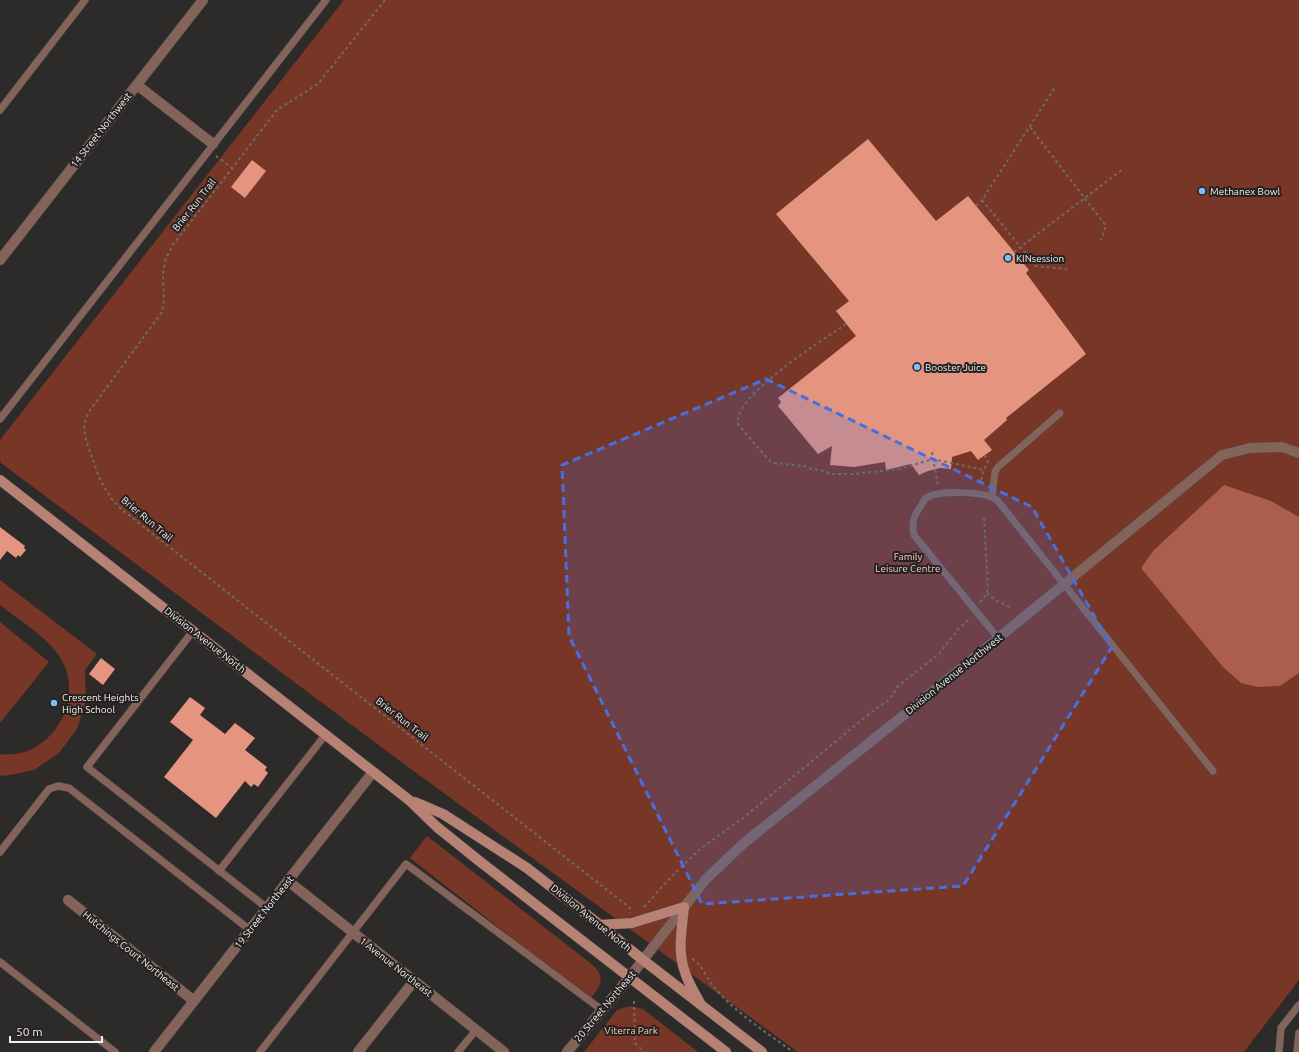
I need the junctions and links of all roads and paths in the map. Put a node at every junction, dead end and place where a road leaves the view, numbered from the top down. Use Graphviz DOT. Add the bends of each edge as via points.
graph roads {
  1 [pos="85,0"];
  2 [pos="203,0"];
  3 [pos="326,0"];
  4 [pos="385,0"];
  5 [pos="137,84"];
  6 [pos="1056,86"];
  7 [pos="0,110"];
  8 [pos="1030,127"];
  9 [pos="211,147"];
  10 [pos="232,168"];
  11 [pos="1123,169"];
  12 [pos="1085,198"];
  13 [pos="982,200"];
  14 [pos="976,206"];
  15 [pos="1101,240"];
  16 [pos="1020,248"];
  17 [pos="1014,252"];
  18 [pos="1,255"];
  19 [pos="1067,269"];
  20 [pos="846,324"];
  21 [pos="1060,413"];
  22 [pos="0,419"];
  23 [pos="932,452"];
  24 [pos="1299,453"];
  25 [pos="984,455"];
  26 [pos="933,459"];
  27 [pos="984,470"];
  28 [pos="0,480"];
  29 [pos="981,480"];
  30 [pos="939,495"];
  31 [pos="992,496"];
  32 [pos="984,518"];
  33 [pos="1064,585"];
  34 [pos="987,593"];
  35 [pos="980,602"];
  36 [pos="1012,608"];
  37 [pos="971,618"];
  38 [pos="193,631"];
  39 [pos="998,638"];
  40 [pos="326,734"];
  41 [pos="1213,771"];
  42 [pos="373,772"];
  43 [pos="409,800"];
  44 [pos="0,852"];
  45 [pos="219,871"];
  46 [pos="288,881"];
  47 [pos="68,900"];
  48 [pos="684,907"];
  49 [pos="267,908"];
  50 [pos="639,910"];
  51 [pos="630,911"];
  52 [pos="634,911"];
  53 [pos="630,917"];
  54 [pos="600,925"];
  55 [pos="250,930"];
  56 [pos="353,933"];
  57 [pos="689,959"];
  58 [pos="643,960"];
  59 [pos="0,962"];
  60 [pos="629,978"];
  61 [pos="414,981"];
  62 [pos="194,1001"];
  63 [pos="634,1001"];
  64 [pos="701,1005"];
  65 [pos="1299,1005"];
  66 [pos="602,1010"];
  67 [pos="476,1030"];
  68 [pos="1299,1032"];
  69 [pos="115,1052"];
  70 [pos="154,1052"];
  71 [pos="260,1052"];
  72 [pos="358,1052"];
  73 [pos="458,1052"];
  74 [pos="504,1052"];
  75 [pos="567,1052"];
  76 [pos="644,1052"];
  77 [pos="726,1052"];
  78 [pos="762,1052"];
  79 [pos="794,1052"];
  80 [pos="1279,1052"];
  81 [pos="1297,1052"];
  1 -- 7 [label="lane"];
  2 -- 5 [label="street, 14 Street Northwest"];
  3 -- 9 [label="lane"];
  4 -- 10 [label="path, Brier Run Trail" via="318,84 277,110"];
  5 -- 9 [label="street"];
  5 -- 18 [label="street, 14 Street Northwest"];
  6 -- 8 [label="path"];
  8 -- 12 [label="path"];
  8 -- 13 [label="path"];
  9 -- 10 [label="path"];
  9 -- 22 [label="lane"];
  10 -- 51 [label="path, Brier Run Trail" via="173,245 166,258 162,312 88,413 84,425 86,440 100,480 121,509 630,908"];
  11 -- 12 [label="path"];
  12 -- 15 [label="path" via="1106,226"];
  12 -- 16 [label="path"];
  13 -- 14 [label="path"];
  13 -- 16 [label="path"];
  16 -- 17 [label="path"];
  16 -- 19 [label="path" via="1036,266"];
  20 -- 26 [label="path" via="767,380 748,400 737,419 738,424 774,463 804,466 830,474 884,472"];
  21 -- 31 [label="lane" via="998,467"];
  23 -- 26 [label="path"];
  24 -- 33 [label="street, Division Avenue Northwest" via="1282,447 1250,448 1222,455"];
  25 -- 27 [label="path" via="988,461"];
  26 -- 27 [label="path"];
  26 -- 30 [label="path"];
  27 -- 29 [label="path"];
  28 -- 38 [label="main road, Division Avenue North"];
  30 -- 31 [label="lane" via="963,492"];
  30 -- 39 [label="lane" via="926,498 917,511 913,524 914,535"];
  31 -- 33 [label="lane"];
  32 -- 34 [label="path"];
  33 -- 39 [label="street, Division Avenue Northwest"];
  33 -- 41 [label="lane"];
  34 -- 35 [label="path"];
  34 -- 36 [label="path"];
  37 -- 50 [label="path" via="958,629 939,654 898,686 890,699 699,850"];
  38 -- 40 [label="main road, Division Avenue North"];
  38 -- 45 [label="lane" via="86,767"];
  39 -- 48 [label="street, Division Avenue Northwest" via="744,843 706,879"];
  40 -- 42 [label="main road, Division Avenue North"];
  40 -- 45 [label="lane"];
  42 -- 43 [label="main road, Division Avenue North"];
  42 -- 46 [label="street, 19 Street Northeast"];
  43 -- 54 [label="main road, Division Avenue North" via="442,814 498,848"];
  43 -- 60 [label="main road, Division Avenue North" via="437,827"];
  44 -- 55 [label="lane" via="49,789 58,786 68,788"];
  45 -- 49 [label="lane"];
  46 -- 49 [label="street, 19 Street Northeast"];
  46 -- 56 [label="street, 1 Avenue Northeast"];
  47 -- 62 [label="street, Hutchings Court Northeast"];
  48 -- 54 [label="main road" via="632,923"];
  48 -- 58 [label="street, Division Avenue Northwest"];
  48 -- 64 [label="main road" via="680,950 685,972"];
  49 -- 55 [label="street, 19 Street Northeast"];
  51 -- 52 [label="path"];
  51 -- 53 [label="path"];
  54 -- 58 [label="main road, Division Avenue North"];
  55 -- 62 [label="street, 19 Street Northeast"];
  56 -- 61 [label="street, 1 Avenue Northeast"];
  56 -- 66 [label="lane" via="406,864"];
  56 -- 71 [label="lane"];
  57 -- 79 [label="path" via="698,964 733,1006"];
  58 -- 60 [label="street, 20 Street Northeast"];
  58 -- 64 [label="main road, Division Avenue North"];
  59 -- 69 [label="lane"];
  60 -- 66 [label="street, 20 Street Northeast"];
  60 -- 77 [label="main road, Division Avenue North"];
  61 -- 67 [label="street, 1 Avenue Northeast"];
  61 -- 72 [label="street"];
  62 -- 70 [label="street, 19 Street Northeast"];
  63 -- 76 [label="path" via="635,1044"];
  64 -- 78 [label="main road, Division Avenue North"];
  65 -- 80 [label="lane" via="1281,1028"];
  66 -- 75 [label="street, 20 Street Northeast"];
  67 -- 73 [label="lane"];
  67 -- 74 [label="street, 1 Avenue Northeast"];
  68 -- 81 [label="lane"];
}
